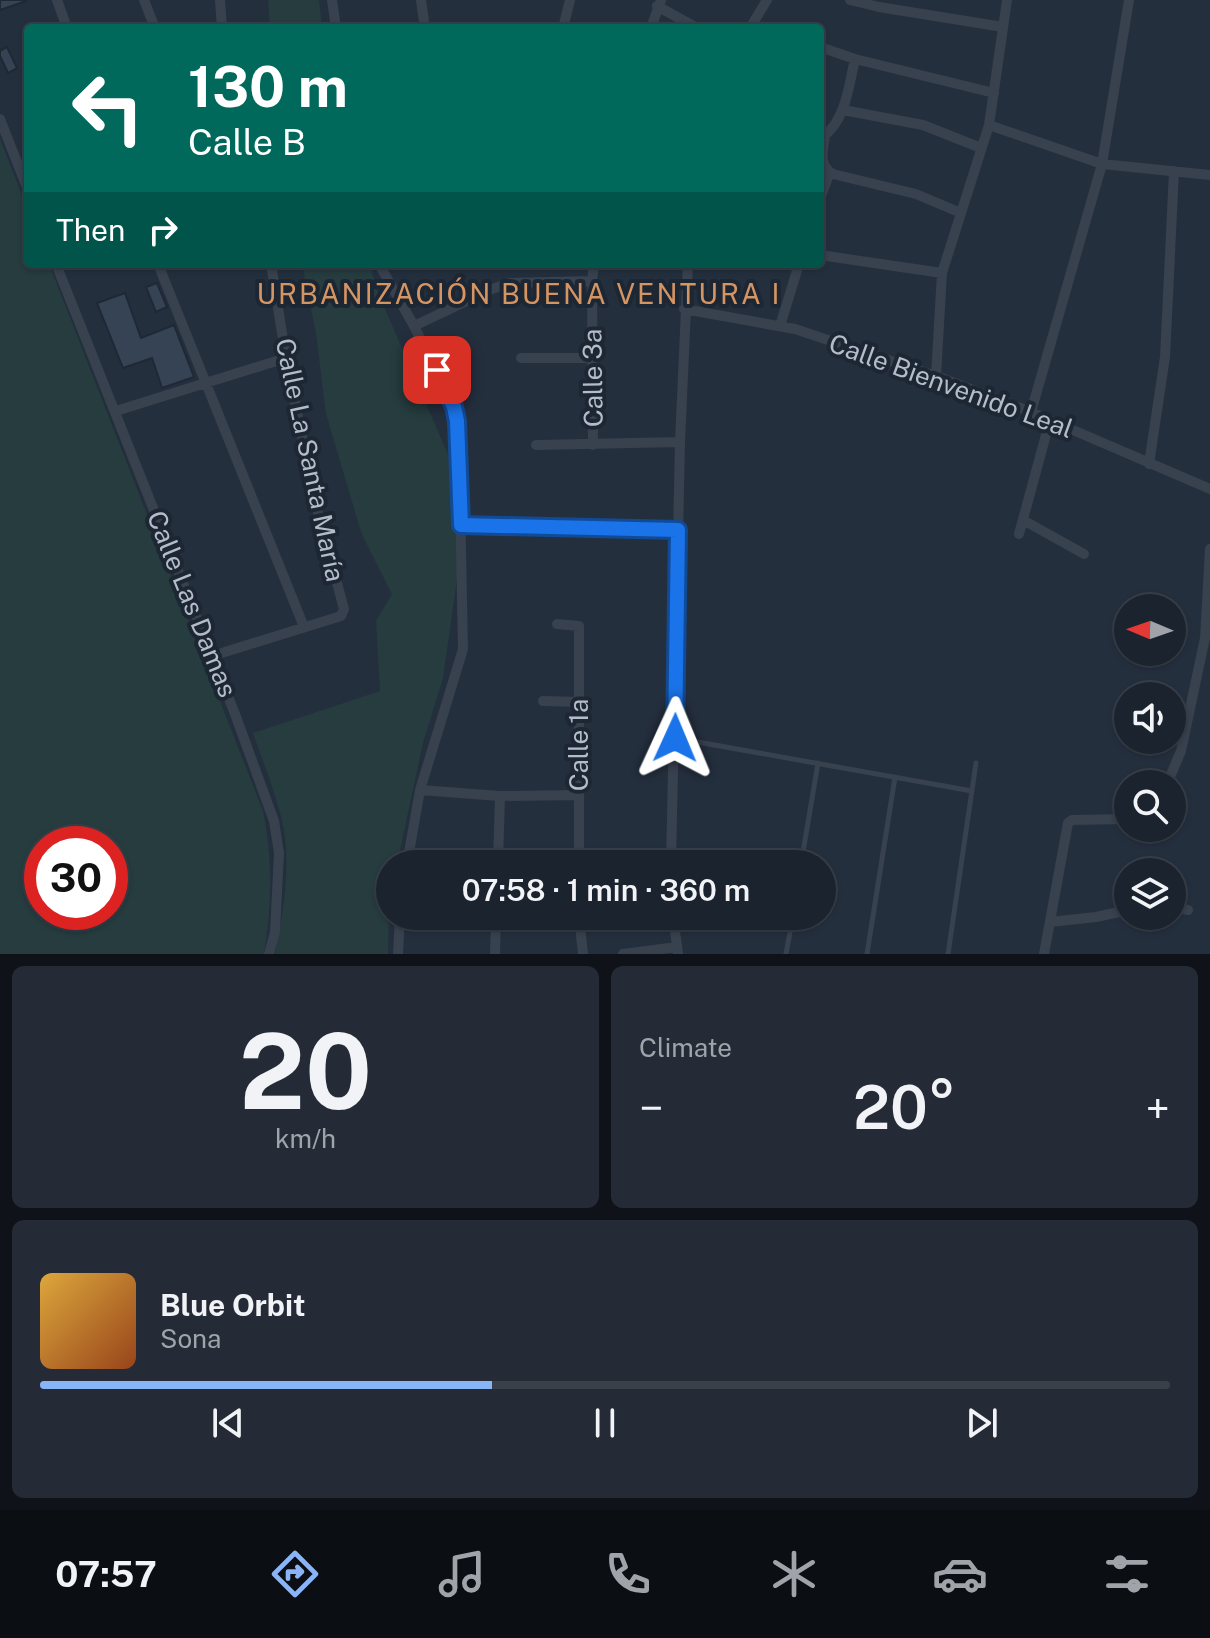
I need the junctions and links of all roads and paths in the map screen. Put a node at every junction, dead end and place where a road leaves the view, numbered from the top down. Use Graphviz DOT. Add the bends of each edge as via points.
graph roads {
  1 [pos="57,0"];
  2 [pos="144,0"];
  3 [pos="220,0"];
  4 [pos="332,0"];
  5 [pos="421,0"];
  6 [pos="767,0"];
  7 [pos="850,0"];
  8 [pos="1007,0"];
  9 [pos="1129,0"];
  10 [pos="567,1"];
  11 [pos="659,3"];
  12 [pos="66,24"];
  13 [pos="153,24"];
  14 [pos="222,24"];
  15 [pos="335,24"];
  16 [pos="424,24"];
  17 [pos="564,24"];
  18 [pos="652,24"];
  19 [pos="691,24"];
  20 [pos="752,24"];
  21 [pos="1003,27"];
  22 [pos="824,48"];
  23 [pos="855,59"];
  24 [pos="994,93"];
  25 [pos="843,110"];
  26 [pos="0,119"];
  27 [pos="989,125"];
  28 [pos="824,135"];
  29 [pos="981,148"];
  30 [pos="1102,164"];
  31 [pos="824,165"];
  32 [pos="24,169"];
  33 [pos="1174,171"];
  34 [pos="830,172"];
  35 [pos="1210,175"];
  36 [pos="824,188"];
  37 [pos="961,213"];
  38 [pos="824,256"];
  39 [pos="58,268"];
  40 [pos="160,268"];
  41 [pos="272,268"];
  42 [pos="381,268"];
  43 [pos="594,268"];
  44 [pos="688,268"];
  45 [pos="798,268"];
  46 [pos="942,273"];
  47 [pos="592,281"];
  48 [pos="684,309"];
  49 [pos="414,326"];
  50 [pos="780,326"];
  51 [pos="286,358"];
  52 [pos="521,358"];
  53 [pos="592,358"];
  54 [pos="936,376"];
  55 [pos="206,384"];
  56 [pos="116,411"];
  57 [pos="1031,412"];
  58 [pos="1050,420"];
  59 [pos="680,442"];
  60 [pos="536,445"];
  61 [pos="593,445"];
  62 [pos="1149,464"];
  63 [pos="1210,489"];
  64 [pos="1023,520"];
  65 [pos="461,525"];
  66 [pos="678,530"];
  67 [pos="1019,534"];
  68 [pos="1210,549"];
  69 [pos="1084,554"];
  70 [pos="1209,599"];
  71 [pos="557,624"];
  72 [pos="304,627"];
  73 [pos="212,656"];
  74 [pos="543,701"];
  75 [pos="579,702"];
  76 [pos="675,738"];
  77 [pos="818,763"];
  78 [pos="976,763"];
  79 [pos="1173,770"];
  80 [pos="895,777"];
  81 [pos="420,790"];
  82 [pos="972,791"];
  83 [pos="579,795"];
  84 [pos="500,796"];
  85 [pos="1114,819"];
  86 [pos="409,850"];
  87 [pos="498,850"];
  88 [pos="579,850"];
  89 [pos="671,850"];
  90 [pos="803,850"];
  91 [pos="1114,913"];
  92 [pos="1050,922"];
  93 [pos="399,930"];
  94 [pos="496,930"];
  95 [pos="580,930"];
  96 [pos="675,930"];
  97 [pos="790,930"];
  98 [pos="678,950"];
  99 [pos="269,954"];
  100 [pos="398,954"];
  101 [pos="495,954"];
  102 [pos="583,954"];
  103 [pos="623,954"];
  104 [pos="786,954"];
  105 [pos="867,954"];
  106 [pos="948,954"];
  107 [pos="1044,954"];
  1 -- 12 [label="street"];
  2 -- 13 [label="street"];
  3 -- 14 [label="street"];
  4 -- 15 [label="street"];
  5 -- 16 [label="street"];
  6 -- 20 [label="street"];
  7 -- 21 [label="street"];
  8 -- 21 [label="street"];
  9 -- 30 [label="street"];
  10 -- 17 [label="street"];
  11 -- 18 [label="street"];
  11 -- 19 [label="street"];
  21 -- 24 [label="street"];
  22 -- 23 [label="street"];
  23 -- 24 [label="street"];
  23 -- 25 [label="street"];
  24 -- 27 [label="street"];
  25 -- 28 [label="street"];
  25 -- 29 [label="street" via="923,125"];
  26 -- 32 [label="street"];
  27 -- 29 [label="street"];
  27 -- 30 [label="street"];
  29 -- 37 [label="street"];
  30 -- 33 [label="street"];
  30 -- 57 [label="street"];
  31 -- 34 [label="street"];
  33 -- 35 [label="street"];
  33 -- 62 [label="street" via="1165,357"];
  34 -- 36 [label="street"];
  34 -- 37 [label="street" via="916,194"];
  37 -- 46 [label="street"];
  38 -- 46 [label="street"];
  39 -- 56 [label="street, Calle Las Damas"];
  40 -- 55 [label="street"];
  41 -- 51 [label="street, Calle La Santa María"];
  42 -- 49 [label="street"];
  43 -- 47 [label="street, Calle 3a"];
  44 -- 48 [label="street"];
  45 -- 50 [label="street"];
  46 -- 54 [label="street"];
  47 -- 49 [label="street" via="510,283"];
  47 -- 53 [label="street, Calle 3a"];
  48 -- 50 [label="street, Calle Bienvenido Leal"];
  48 -- 59 [label="street"];
  49 -- 65 [label="street" via="454,407"];
  50 -- 54 [label="street, Calle Bienvenido Leal"];
  51 -- 55 [label="street"];
  51 -- 72 [label="street, Calle La Santa María" via="344,609 341,616"];
  52 -- 53 [label="street"];
  53 -- 61 [label="street, Calle 3a"];
  54 -- 57 [label="street, Calle Bienvenido Leal"];
  55 -- 56 [label="street"];
  55 -- 72 [label="street"];
  56 -- 73 [label="street, Calle Las Damas"];
  57 -- 58 [label="street, Calle Bienvenido Leal"];
  58 -- 62 [label="street, Calle Bienvenido Leal"];
  58 -- 64 [label="street"];
  59 -- 61 [label="street"];
  59 -- 66 [label="street"];
  60 -- 61 [label="street"];
  62 -- 63 [label="street, Calle Bienvenido Leal"];
  64 -- 67 [label="street"];
  64 -- 69 [label="street"];
  65 -- 66 [label="street"];
  65 -- 81 [label="street" via="463,649"];
  66 -- 76 [label="street"];
  68 -- 70 [label="street"];
  70 -- 79 [label="street" via="1205,638"];
  71 -- 75 [label="street, Calle 1a" via="579,626"];
  72 -- 73 [label="street"];
  73 -- 99 [label="street, Calle Las Damas" via="274,821 279,853"];
  74 -- 75 [label="street"];
  75 -- 83 [label="street, Calle 1a"];
  76 -- 77 [label="lane"];
  76 -- 89 [label="street"];
  77 -- 80 [label="lane"];
  77 -- 90 [label="lane"];
  78 -- 82 [label="lane"];
  80 -- 82 [label="lane"];
  80 -- 105 [label="lane"];
  81 -- 84 [label="street"];
  81 -- 86 [label="street"];
  82 -- 106 [label="lane"];
  83 -- 84 [label="street"];
  83 -- 88 [label="street, Calle 1a"];
  84 -- 87 [label="street"];
  85 -- 92 [label="street" via="1068,823"];
  91 -- 92 [label="street"];
  92 -- 107 [label="street"];
  93 -- 100 [label="street"];
  94 -- 101 [label="street"];
  95 -- 102 [label="street"];
  96 -- 98 [label="street"];
  97 -- 104 [label="lane"];
  98 -- 103 [label="street"];
}
